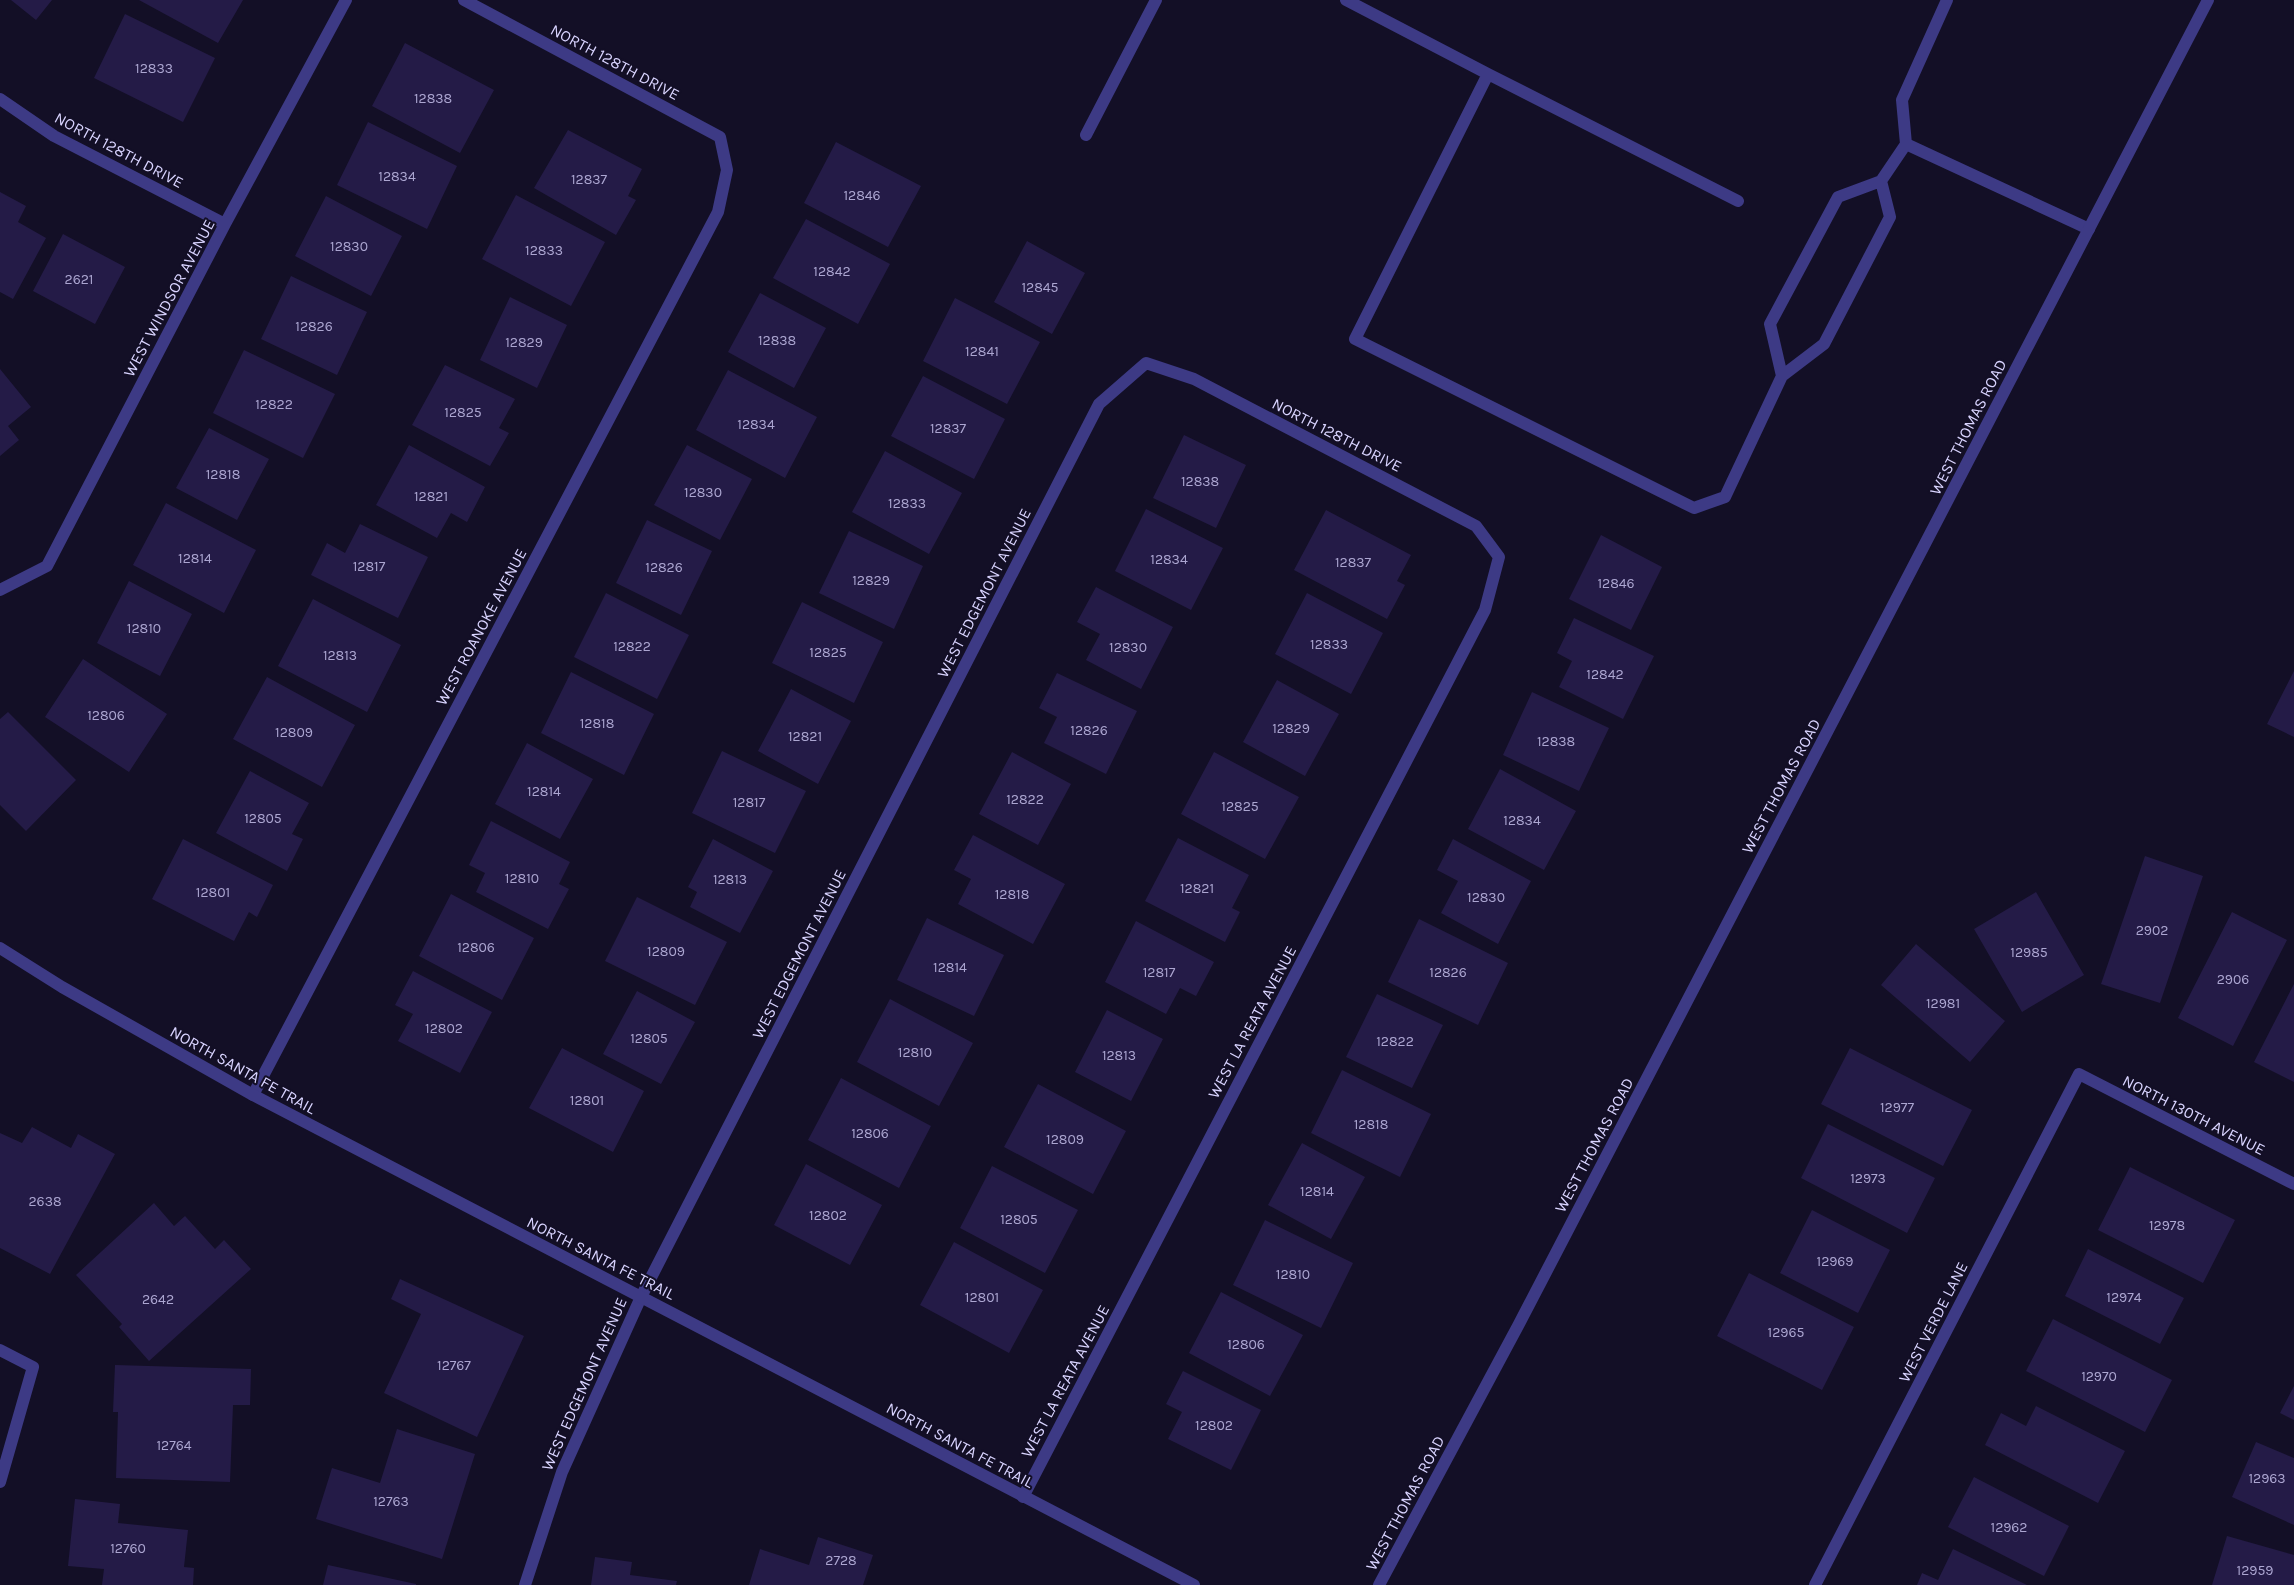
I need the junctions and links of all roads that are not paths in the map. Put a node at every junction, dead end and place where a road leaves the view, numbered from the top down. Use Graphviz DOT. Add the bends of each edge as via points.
graph roads {
  1 [pos="346,0"];
  2 [pos="464,0"];
  3 [pos="1156,0"];
  4 [pos="1346,0"];
  5 [pos="1948,0"];
  6 [pos="2208,0"];
  7 [pos="1488,74"];
  8 [pos="0,100"];
  9 [pos="1086,134"];
  10 [pos="1906,144"];
  11 [pos="727,170"];
  12 [pos="1881,181"];
  13 [pos="1738,201"];
  14 [pos="225,224"];
  15 [pos="2089,229"];
  16 [pos="1146,363"];
  17 [pos="1782,376"];
  18 [pos="1499,557"];
  19 [pos="0,590"];
  20 [pos="0,948"];
  21 [pos="2079,1074"];
  22 [pos="253,1095"];
  23 [pos="2294,1184"];
  24 [pos="641,1297"];
  25 [pos="0,1350"];
  26 [pos="0,1482"];
  27 [pos="1023,1496"];
  28 [pos="525,1585"];
  29 [pos="1194,1585"];
  30 [pos="1379,1585"];
  31 [pos="1815,1585"];
  1 -- 14 [label="street, WEST WINDSOR AVENUE"];
  2 -- 11 [label="street, NORTH 128TH DRIVE" via="720,137"];
  3 -- 9 [label="street"];
  4 -- 7 [label="street"];
  5 -- 10 [label="street" via="1902,100"];
  6 -- 15 [label="street, WEST THOMAS ROAD"];
  7 -- 13 [label="street"];
  7 -- 17 [label="street" via="1354,339 1694,508 1725,497"];
  8 -- 14 [label="street, NORTH 128TH DRIVE" via="54,136"];
  10 -- 12 [label="street"];
  10 -- 15 [label="street"];
  11 -- 22 [label="street, WEST ROANOKE AVENUE" via="718,212"];
  12 -- 17 [label="street" via="1890,217 1824,344"];
  12 -- 17 [label="street" via="1838,197 1770,324"];
  14 -- 19 [label="street, WEST WINDSOR AVENUE" via="47,566"];
  15 -- 30 [label="street, WEST THOMAS ROAD" via="1519,1324"];
  16 -- 18 [label="street, NORTH 128TH DRIVE" via="1194,380 1476,526"];
  16 -- 24 [label="street, WEST EDGEMONT AVENUE" via="1099,404"];
  18 -- 27 [label="street, WEST LA REATA AVENUE" via="1485,610"];
  20 -- 22 [label="street, NORTH SANTA FE TRAIL" via="62,987"];
  21 -- 23 [label="street, NORTH 130TH AVENUE"];
  21 -- 31 [label="street, WEST VERDE LANE"];
  22 -- 24 [label="street, NORTH SANTA FE TRAIL"];
  24 -- 27 [label="street, NORTH SANTA FE TRAIL"];
  24 -- 28 [label="street, WEST EDGEMONT AVENUE" via="562,1472"];
  25 -- 26 [label="street" via="33,1367"];
  27 -- 29 [label="street, NORTH SANTA FE TRAIL"];
}
